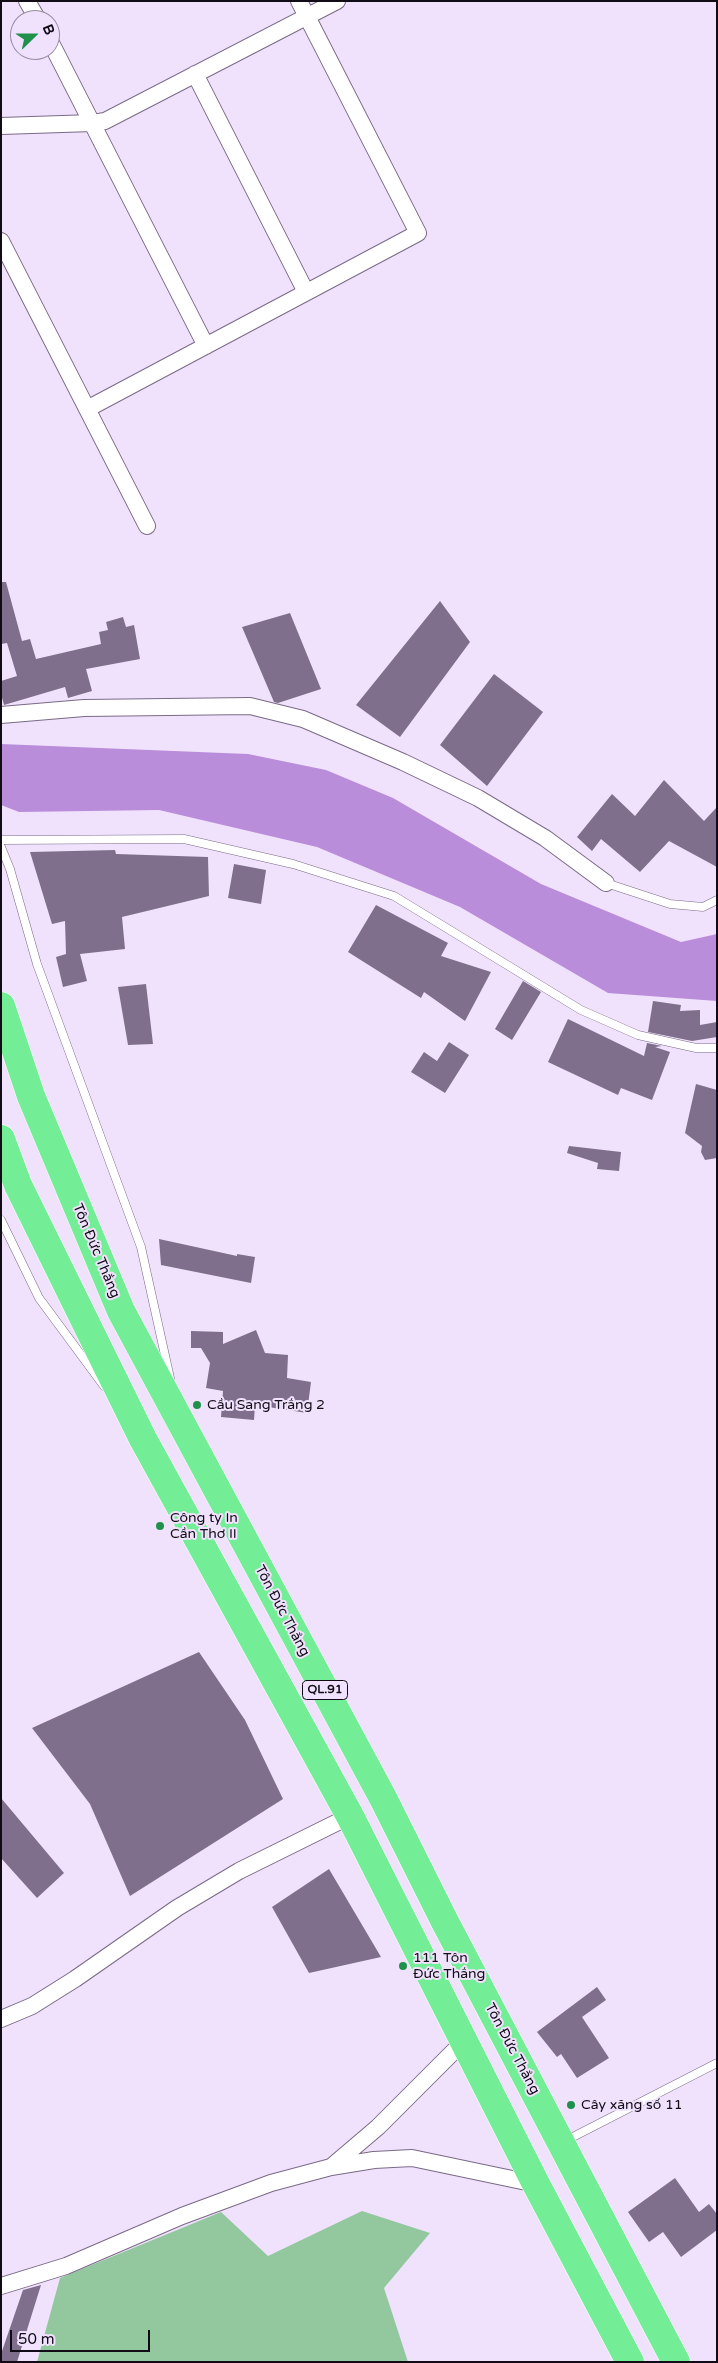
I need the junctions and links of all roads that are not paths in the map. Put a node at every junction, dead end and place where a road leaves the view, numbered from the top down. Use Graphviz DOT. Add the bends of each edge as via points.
graph roads {
  1 [pos="337,1"];
  2 [pos="303,9"];
  3 [pos="60,60"];
  4 [pos="195,74"];
  5 [pos="93,123"];
  6 [pos="1,126"];
  7 [pos="1,241"];
  8 [pos="306,292"];
  9 [pos="206,346"];
  10 [pos="87,409"];
  11 [pos="147,526"];
  12 [pos="1,715"];
  13 [pos="1,840"];
  14 [pos="1,847"];
  15 [pos="606,883"];
  16 [pos="717,900"];
  17 [pos="1,1006"];
  18 [pos="717,1048"];
  19 [pos="1,1139"];
  20 [pos="1,1220"];
  21 [pos="108,1392"];
  22 [pos="114,1400"];
  23 [pos="180,1421"];
  24 [pos="143,1440"];
  25 [pos="383,1798"];
  26 [pos="350,1816"];
  27 [pos="1,2019"];
  28 [pos="464,2041"];
  29 [pos="717,2062"];
  30 [pos="561,2143"];
  31 [pos="331,2167"];
  32 [pos="536,2184"];
  33 [pos="1,2286"];
  34 [pos="630,2362"];
  35 [pos="676,2362"];
  1 -- 2 [label="street"];
  2 -- 4 [label="street"];
  2 -- 8 [label="street" via="418,232"];
  3 -- 5 [label="street"];
  4 -- 5 [label="street" via="104,121"];
  4 -- 8 [label="street"];
  5 -- 6 [label="street"];
  5 -- 9 [label="street"];
  7 -- 10 [label="street"];
  8 -- 9 [label="street"];
  9 -- 10 [label="street"];
  10 -- 11 [label="street"];
  12 -- 15 [label="street" via="84,708 250,706 303,719 478,798 545,838"];
  13 -- 18 [label="lane" via="184,839 293,864 394,896 581,1010 638,1035 696,1048"];
  14 -- 23 [label="lane" via="37,964 141,1247"];
  15 -- 16 [label="lane" via="670,904 703,907"];
  17 -- 23 [label="highway, Tôn Đức Thắng / QL.91" via="31,1096 121,1311"];
  19 -- 24 [label="highway, QL.91" via="18,1185"];
  20 -- 21 [label="lane" via="39,1298"];
  22 -- 24 [label="lane"];
  23 -- 25 [label="highway, Tôn Đức Thắng / QL.91"];
  24 -- 26 [label="highway, QL.91"];
  25 -- 26 [label="highway"];
  25 -- 30 [label="highway, Tôn Đức Thắng / QL.91"];
  26 -- 27 [label="street" via="239,1871 176,1908 32,2006"];
  26 -- 28 [label="highway, QL.91"];
  28 -- 31 [label="street" via="378,2127"];
  28 -- 32 [label="highway, QL.91"];
  29 -- 30 [label="lane"];
  30 -- 35 [label="highway, Tôn Đức Thắng / QL.91"];
  31 -- 32 [label="street" via="412,2158"];
  31 -- 33 [label="street" via="271,2183 182,2216 66,2266"];
  32 -- 34 [label="highway, QL.91"];
}
